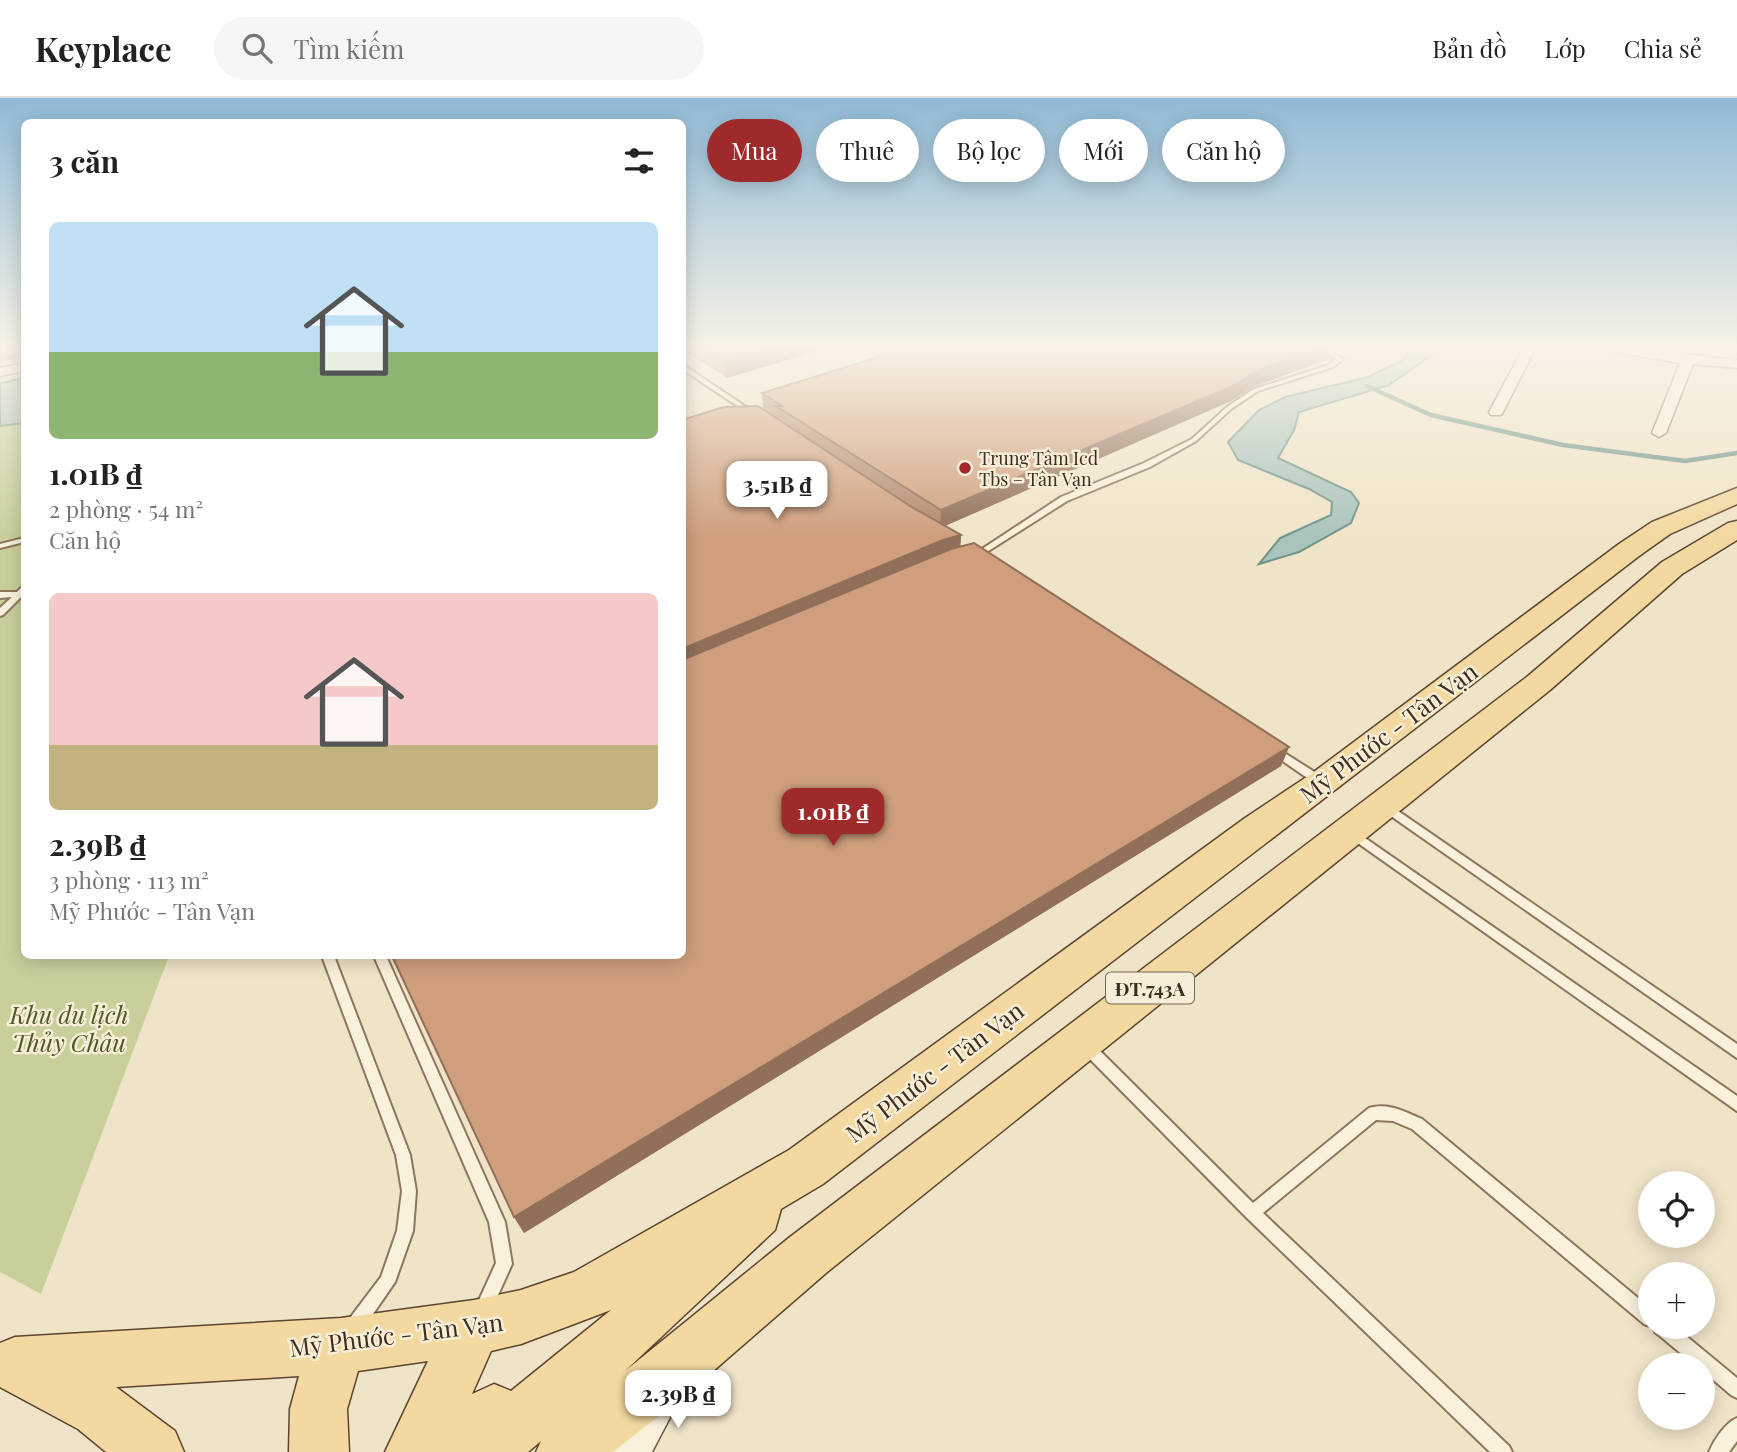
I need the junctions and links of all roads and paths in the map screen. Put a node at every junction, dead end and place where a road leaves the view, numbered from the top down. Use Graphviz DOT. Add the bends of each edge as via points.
graph roads {
  1 [pos="746,410"];
  2 [pos="1227,410"];
  3 [pos="1668,410"];
  4 [pos="736,414"];
  5 [pos="757,417"];
  6 [pos="1659,433"];
  7 [pos="1737,495"];
  8 [pos="1737,528"];
  9 [pos="21,541"];
  10 [pos="0,546"];
  11 [pos="988,562"];
  12 [pos="21,592"];
  13 [pos="21,593"];
  14 [pos="0,595"];
  15 [pos="0,613"];
  16 [pos="1261,741"];
  17 [pos="1323,783"];
  18 [pos="1382,805"];
  19 [pos="1349,831"];
  20 [pos="329,959"];
  21 [pos="381,959"];
  22 [pos="1082,1042"];
  23 [pos="1737,1052"];
  24 [pos="1737,1104"];
  25 [pos="806,1167"];
  26 [pos="1252,1213"];
  27 [pos="680,1283"];
  28 [pos="1638,1308"];
  29 [pos="474,1327"];
  30 [pos="1676,1339"];
  31 [pos="341,1346"];
  32 [pos="8,1361"];
  33 [pos="669,1371"];
  34 [pos="1737,1390"];
  35 [pos="1737,1427"];
  36 [pos="154,1452"];
  37 [pos="319,1452"];
  38 [pos="415,1452"];
  39 [pos="452,1452"];
  40 [pos="482,1452"];
  41 [pos="566,1452"];
  42 [pos="623,1452"];
  43 [pos="1503,1452"];
  44 [pos="1718,1452"];
  1 -- 4 [label="lane"];
  1 -- 5 [label="lane"];
  2 -- 11 [label="lane" via="1194,440 1147,466 1064,499 970,554"];
  3 -- 6 [label="street"];
  7 -- 17 [label="main road, Mỹ Phước - Tân Vạn / ĐT.743A" via="1650,535"];
  8 -- 18 [label="main road, ĐT.743A" via="1672,568 1539,683"];
  9 -- 10 [label="lane"];
  12 -- 14 [label="lane"];
  13 -- 15 [label="lane"];
  16 -- 17 [label="lane"];
  17 -- 25 [label="main road, Mỹ Phước - Tân Vạn / ĐT.743A"];
  18 -- 19 [label="main road, ĐT.743A"];
  18 -- 23 [label="lane"];
  19 -- 22 [label="main road, ĐT.743A"];
  19 -- 24 [label="lane"];
  20 -- 31 [label="lane" via="403,1155 409,1191 405,1231 387,1282"];
  21 -- 29 [label="lane" via="497,1222 505,1264"];
  22 -- 26 [label="lane"];
  22 -- 33 [label="main road, ĐT.743A" via="808,1255"];
  25 -- 27 [label="main road, ĐT.743A"];
  25 -- 29 [label="main road, Mỹ Phước - Tân Vạn" via="587,1294 521,1317"];
  26 -- 28 [label="lane" via="1374,1113 1394,1114 1417,1124"];
  26 -- 43 [label="lane"];
  27 -- 39 [label="main road, ĐT.743A" via="600,1329"];
  27 -- 40 [label="main road, ĐT.743A"];
  29 -- 31 [label="main road, Mỹ Phước - Tân Vạn"];
  29 -- 38 [label="main road"];
  30 -- 34 [label="lane"];
  31 -- 32 [label="main road, Mỹ Phước - Tân Vạn"];
  31 -- 37 [label="main road" via="321,1388"];
  32 -- 36 [label="main road, Mỹ Phước - Tân Vạn" via="99,1409"];
  33 -- 41 [label="main road, ĐT.743A"];
  33 -- 42 [label="street"];
  35 -- 44 [label="lane"];
}
